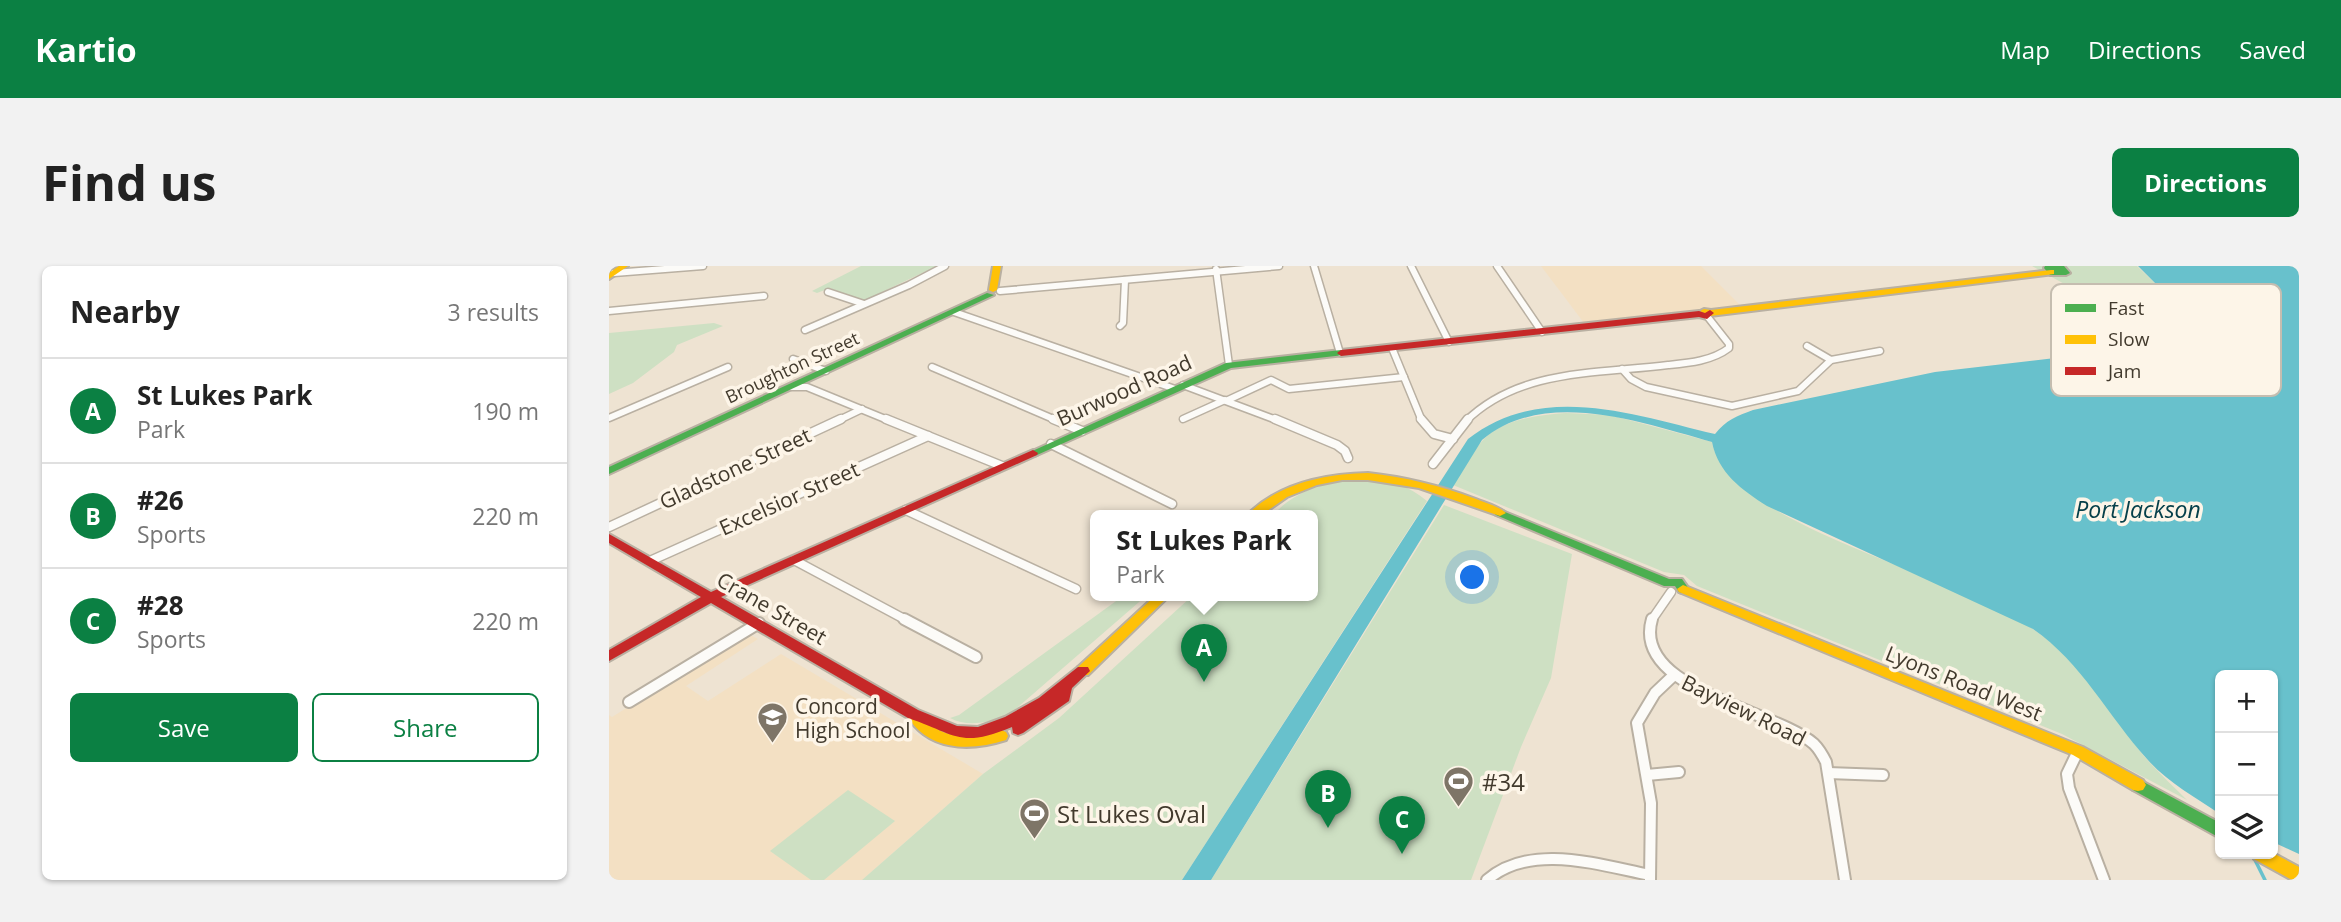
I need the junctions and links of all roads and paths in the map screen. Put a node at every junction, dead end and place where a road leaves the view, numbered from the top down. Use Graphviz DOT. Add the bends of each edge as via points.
graph roads {
  1 [pos="703,266"];
  2 [pos="945,266"];
  3 [pos="997,266"];
  4 [pos="1279,266"];
  5 [pos="1314,266"];
  6 [pos="1411,266"];
  7 [pos="1497,266"];
  8 [pos="1216,269"];
  9 [pos="615,271"];
  10 [pos="2051,272"];
  11 [pos="1125,280"];
  12 [pos="828,292"];
  13 [pos="994,292"];
  14 [pos="764,296"];
  15 [pos="865,304"];
  16 [pos="609,312"];
  17 [pos="954,312"];
  18 [pos="1705,314"];
  19 [pos="1120,326"];
  20 [pos="805,330"];
  21 [pos="1542,332"];
  22 [pos="1449,342"];
  23 [pos="1807,346"];
  24 [pos="1392,348"];
  25 [pos="1881,351"];
  26 [pos="1340,354"];
  27 [pos="793,359"];
  28 [pos="1831,360"];
  29 [pos="1229,365"];
  30 [pos="728,367"];
  31 [pos="932,367"];
  32 [pos="1622,369"];
  33 [pos="826,371"];
  34 [pos="1404,377"];
  35 [pos="1505,383"];
  36 [pos="792,387"];
  37 [pos="1179,387"];
  38 [pos="1516,389"];
  39 [pos="1226,400"];
  40 [pos="862,409"];
  41 [pos="609,418"];
  42 [pos="1183,419"];
  43 [pos="1081,431"];
  44 [pos="928,436"];
  45 [pos="1453,439"];
  46 [pos="1051,444"];
  47 [pos="1348,458"];
  48 [pos="1433,464"];
  49 [pos="1002,466"];
  50 [pos="609,471"];
  51 [pos="1172,505"];
  52 [pos="906,510"];
  53 [pos="1259,510"];
  54 [pos="609,527"];
  55 [pos="612,544"];
  56 [pos="794,560"];
  57 [pos="650,561"];
  58 [pos="1674,588"];
  59 [pos="1076,589"];
  60 [pos="713,596"];
  61 [pos="1158,601"];
  62 [pos="759,623"];
  63 [pos="609,656"];
  64 [pos="976,657"];
  65 [pos="1674,675"];
  66 [pos="629,702"];
  67 [pos="2078,751"];
  68 [pos="1679,772"];
  69 [pos="1828,773"];
  70 [pos="1647,775"];
  71 [pos="1883,775"];
  72 [pos="2215,828"];
  73 [pos="2269,859"];
  74 [pos="2299,875"];
  75 [pos="1650,877"];
  76 [pos="1487,880"];
  77 [pos="1845,880"];
  78 [pos="2104,880"];
  1 -- 9 [label="street"];
  2 -- 15 [label="street"];
  3 -- 13 [label="main road"];
  4 -- 8 [label="street"];
  5 -- 26 [label="street"];
  6 -- 22 [label="street"];
  7 -- 21 [label="street"];
  8 -- 11 [label="street"];
  8 -- 29 [label="street"];
  10 -- 18 [label="main road, Burwood Road"];
  11 -- 13 [label="street"];
  11 -- 19 [label="street"];
  12 -- 15 [label="street"];
  13 -- 17 [label="main road, Broughton Street"];
  14 -- 16 [label="street"];
  15 -- 20 [label="street"];
  17 -- 33 [label="main road, Broughton Street"];
  17 -- 37 [label="street"];
  18 -- 21 [label="main road, Burwood Road"];
  18 -- 32 [label="street" via="1727,338 1729,348 1724,352 1710,358"];
  21 -- 22 [label="main road, Burwood Road"];
  22 -- 24 [label="main road, Burwood Road"];
  23 -- 28 [label="street"];
  24 -- 26 [label="main road, Burwood Road"];
  24 -- 34 [label="street"];
  25 -- 28 [label="street"];
  26 -- 29 [label="main road, Burwood Road"];
  27 -- 33 [label="street"];
  28 -- 32 [label="street" via="1798,391 1732,406 1646,387"];
  29 -- 37 [label="main road, Burwood Road"];
  30 -- 41 [label="street"];
  31 -- 43 [label="street"];
  32 -- 38 [label="street"];
  33 -- 36 [label="main road, Broughton Street"];
  34 -- 39 [label="street" via="1289,389 1271,380"];
  34 -- 45 [label="street" via="1427,430"];
  35 -- 38 [label="street"];
  36 -- 40 [label="street" via="807,387"];
  36 -- 50 [label="main road, Broughton Street"];
  37 -- 39 [label="street"];
  37 -- 43 [label="main road, Burwood Road"];
  38 -- 45 [label="street" via="1468,418"];
  39 -- 42 [label="street"];
  39 -- 47 [label="street" via="1337,445"];
  40 -- 44 [label="street"];
  40 -- 54 [label="street, Gladstone Street"];
  43 -- 46 [label="main road, Burwood Road"];
  44 -- 49 [label="street"];
  44 -- 57 [label="street, Excelsior Street"];
  45 -- 48 [label="street"];
  46 -- 49 [label="main road, Burwood Road"];
  46 -- 51 [label="street"];
  49 -- 52 [label="main road, Burwood Road"];
  52 -- 56 [label="main road, Burwood Road"];
  52 -- 59 [label="street"];
  53 -- 58 [label="main road, Lyons Road West" via="1291,489 1339,475 1379,474 1455,495"];
  55 -- 57 [label="main road, Crane Street"];
  56 -- 60 [label="main road, Burwood Road"];
  56 -- 64 [label="street"];
  57 -- 60 [label="main road, Crane Street"];
  58 -- 65 [label="street, Bayview Road" via="1648,632 1652,649"];
  58 -- 67 [label="main road, Lyons Road West"];
  60 -- 62 [label="main road, Crane Street"];
  60 -- 63 [label="main road, Burwood Road"];
  61 -- 62 [label="main road, Crane Street" via="1065,688 1019,719 988,732 965,733 913,714"];
  62 -- 66 [label="street"];
  65 -- 69 [label="street, Bayview Road" via="1805,738 1821,753"];
  65 -- 70 [label="street" via="1655,693 1637,723"];
  67 -- 72 [label="main road, Lyons Road West"];
  67 -- 78 [label="street" via="2067,774 2069,789"];
  68 -- 70 [label="street"];
  69 -- 71 [label="street"];
  69 -- 77 [label="street, Bayview Road"];
  70 -- 75 [label="street"];
  73 -- 74 [label="main road"];
  75 -- 76 [label="street" via="1571,861 1532,859 1505,865"];
}
